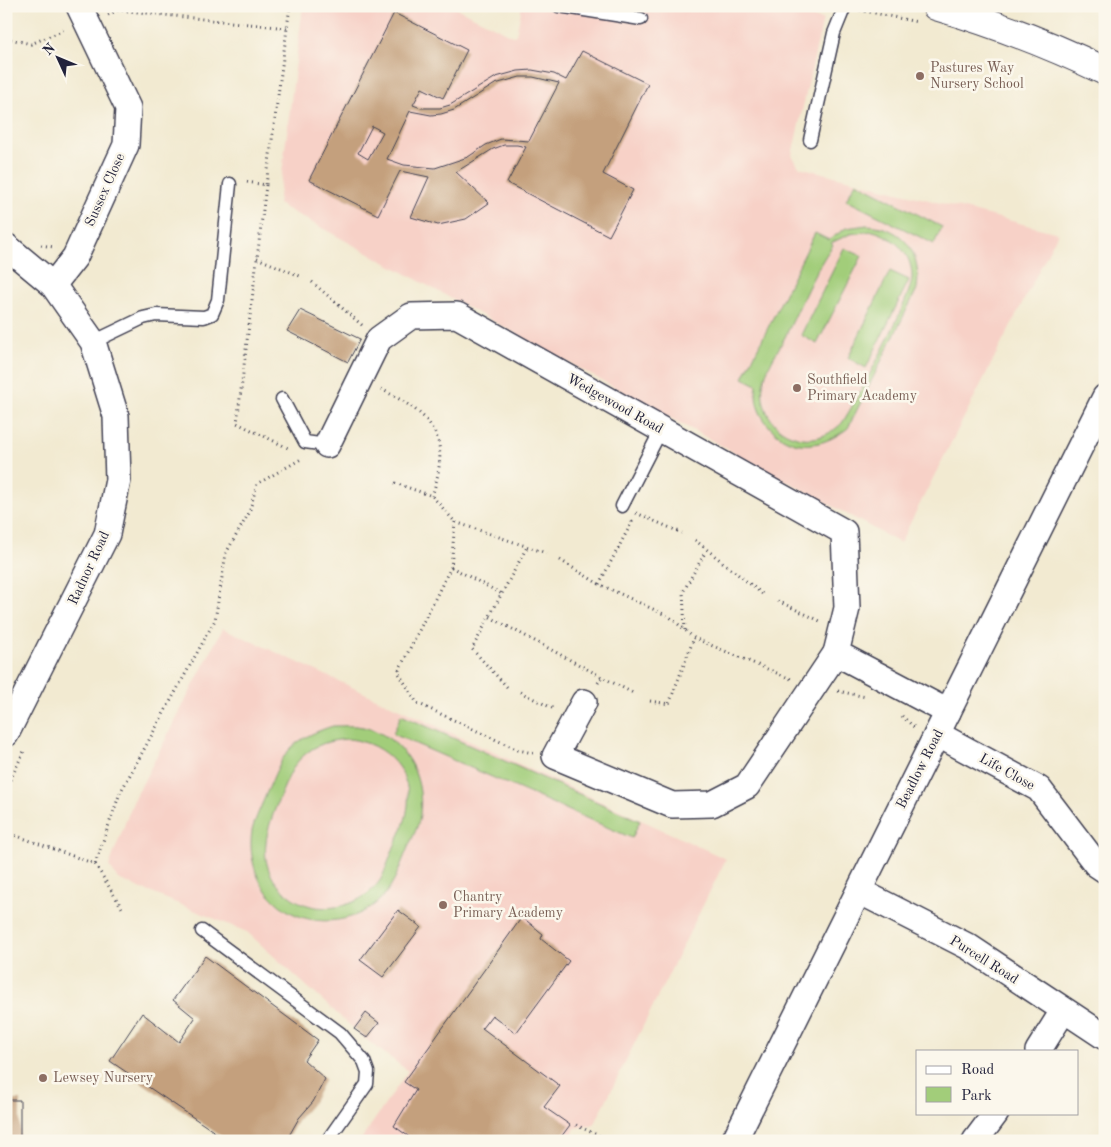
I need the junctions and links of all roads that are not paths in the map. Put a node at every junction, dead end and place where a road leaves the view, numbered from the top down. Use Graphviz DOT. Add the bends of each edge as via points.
graph roads {
  1 [pos="559,6"];
  2 [pos="845,6"];
  3 [pos="936,6"];
  4 [pos="85,18"];
  5 [pos="641,19"];
  6 [pos="1105,71"];
  7 [pos="810,140"];
  8 [pos="230,184"];
  9 [pos="6,246"];
  10 [pos="53,285"];
  11 [pos="92,342"];
  12 [pos="1105,397"];
  13 [pos="282,399"];
  14 [pos="1099,421"];
  15 [pos="661,430"];
  16 [pos="327,445"];
  17 [pos="622,506"];
  18 [pos="839,642"];
  19 [pos="580,711"];
  20 [pos="948,712"];
  21 [pos="6,734"];
  22 [pos="929,735"];
  23 [pos="1105,870"];
  24 [pos="859,890"];
  25 [pos="202,931"];
  26 [pos="1063,1011"];
  27 [pos="1105,1037"];
  28 [pos="1039,1050"];
  29 [pos="995,1114"];
  30 [pos="327,1141"];
  31 [pos="734,1141"];
  32 [pos="975,1141"];
  1 -- 5 [label="lane"];
  2 -- 7 [label="lane" via="834,33"];
  3 -- 6 [label="street" via="978,18 1064,51"];
  4 -- 10 [label="street, Sussex Close" via="128,108 126,144 76,257"];
  8 -- 11 [label="lane" via="218,300 212,314 204,317 156,315"];
  9 -- 10 [label="street, Radnor Road"];
  10 -- 11 [label="street, Radnor Road"];
  11 -- 21 [label="street, Radnor Road" via="116,416 118,480 107,534"];
  12 -- 14 [label="street, Beadlow Road"];
  13 -- 16 [label="lane" via="305,442"];
  14 -- 20 [label="street, Beadlow Road"];
  15 -- 16 [label="street, Wedgewood Road" via="457,315 411,316 379,339"];
  15 -- 17 [label="lane"];
  15 -- 18 [label="street, Wedgewood Road" via="844,532 847,608"];
  18 -- 19 [label="street, Wedgewood Road" via="815,685 747,786 712,804 672,804 555,756"];
  18 -- 20 [label="street"];
  20 -- 22 [label="street, Beadlow Road"];
  22 -- 23 [label="street, Life Close" via="1039,789 1096,864"];
  22 -- 24 [label="street, Beadlow Road"];
  24 -- 26 [label="street, Purcell Road" via="969,947"];
  24 -- 31 [label="street, Beadlow Road"];
  25 -- 30 [label="lane" via="340,1033 364,1061 368,1072 367,1084"];
  26 -- 27 [label="street, Purcell Road"];
  26 -- 28 [label="street"];
  29 -- 32 [label="street"];
}
